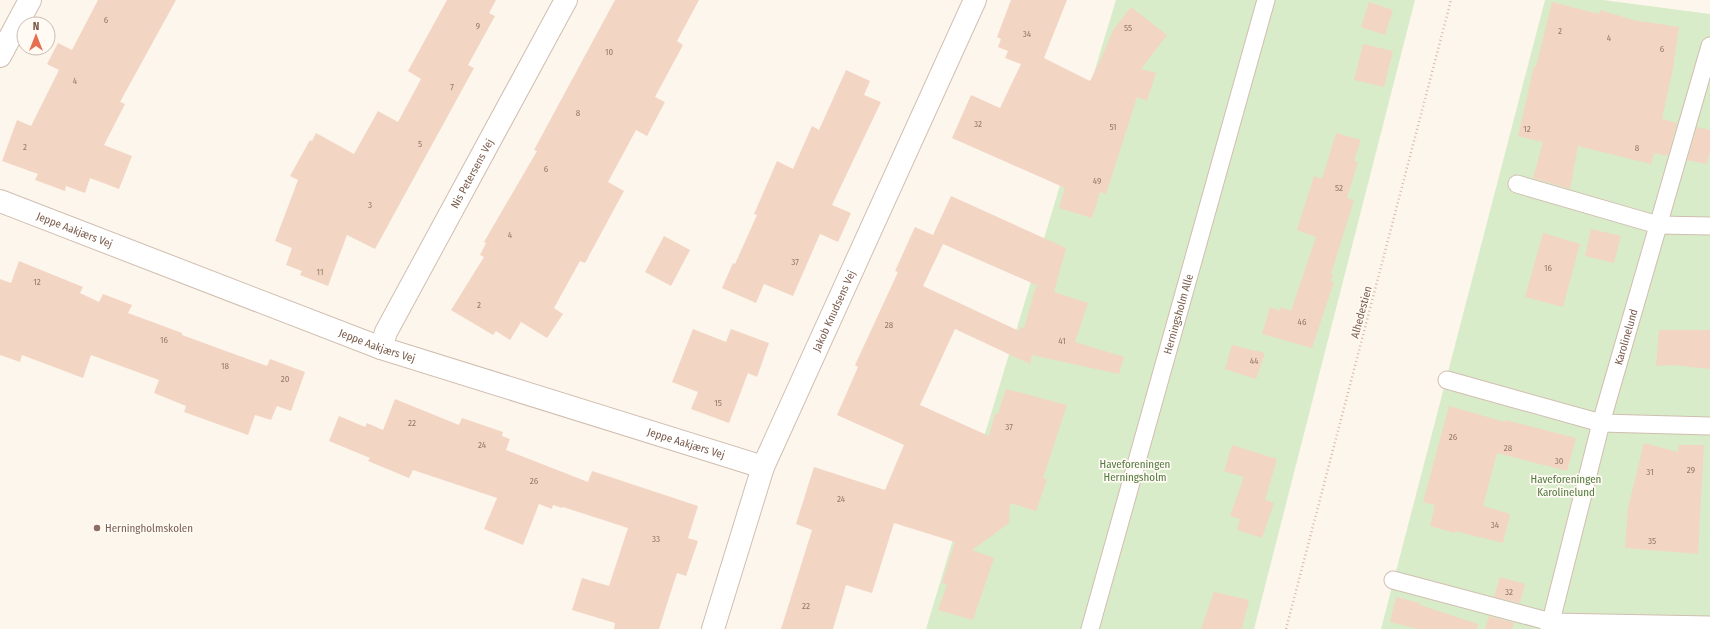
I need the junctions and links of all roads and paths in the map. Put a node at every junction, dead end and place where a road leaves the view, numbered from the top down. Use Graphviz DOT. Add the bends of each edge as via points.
graph roads {
  1 [pos="30,0"];
  2 [pos="566,0"];
  3 [pos="975,0"];
  4 [pos="1266,0"];
  5 [pos="1451,0"];
  6 [pos="1710,46"];
  7 [pos="0,56"];
  8 [pos="1517,184"];
  9 [pos="0,201"];
  10 [pos="1658,225"];
  11 [pos="1710,226"];
  12 [pos="381,348"];
  13 [pos="1447,380"];
  14 [pos="1601,423"];
  15 [pos="1710,426"];
  16 [pos="763,467"];
  17 [pos="1393,580"];
  18 [pos="1710,625"];
  19 [pos="1550,626"];
  20 [pos="713,629"];
  21 [pos="1090,629"];
  22 [pos="1286,629"];
  1 -- 7 [label="street"];
  2 -- 12 [label="street, Nis Petersens Vej" via="386,332"];
  3 -- 16 [label="street, Jakob Knudsens Vej"];
  4 -- 21 [label="lane, Herningsholm Alle"];
  5 -- 22 [label="path, Alhedestien"];
  6 -- 10 [label="lane, Karolinelund"];
  8 -- 10 [label="lane"];
  9 -- 12 [label="street, Jeppe Aakjærs Vej"];
  10 -- 11 [label="lane"];
  10 -- 14 [label="lane, Karolinelund"];
  12 -- 16 [label="street, Jeppe Aakjærs Vej"];
  13 -- 14 [label="lane"];
  14 -- 15 [label="lane"];
  14 -- 19 [label="lane, Karolinelund"];
  16 -- 20 [label="street, Jakob Knudsens Vej"];
  17 -- 19 [label="lane"];
  18 -- 19 [label="lane"];
}
